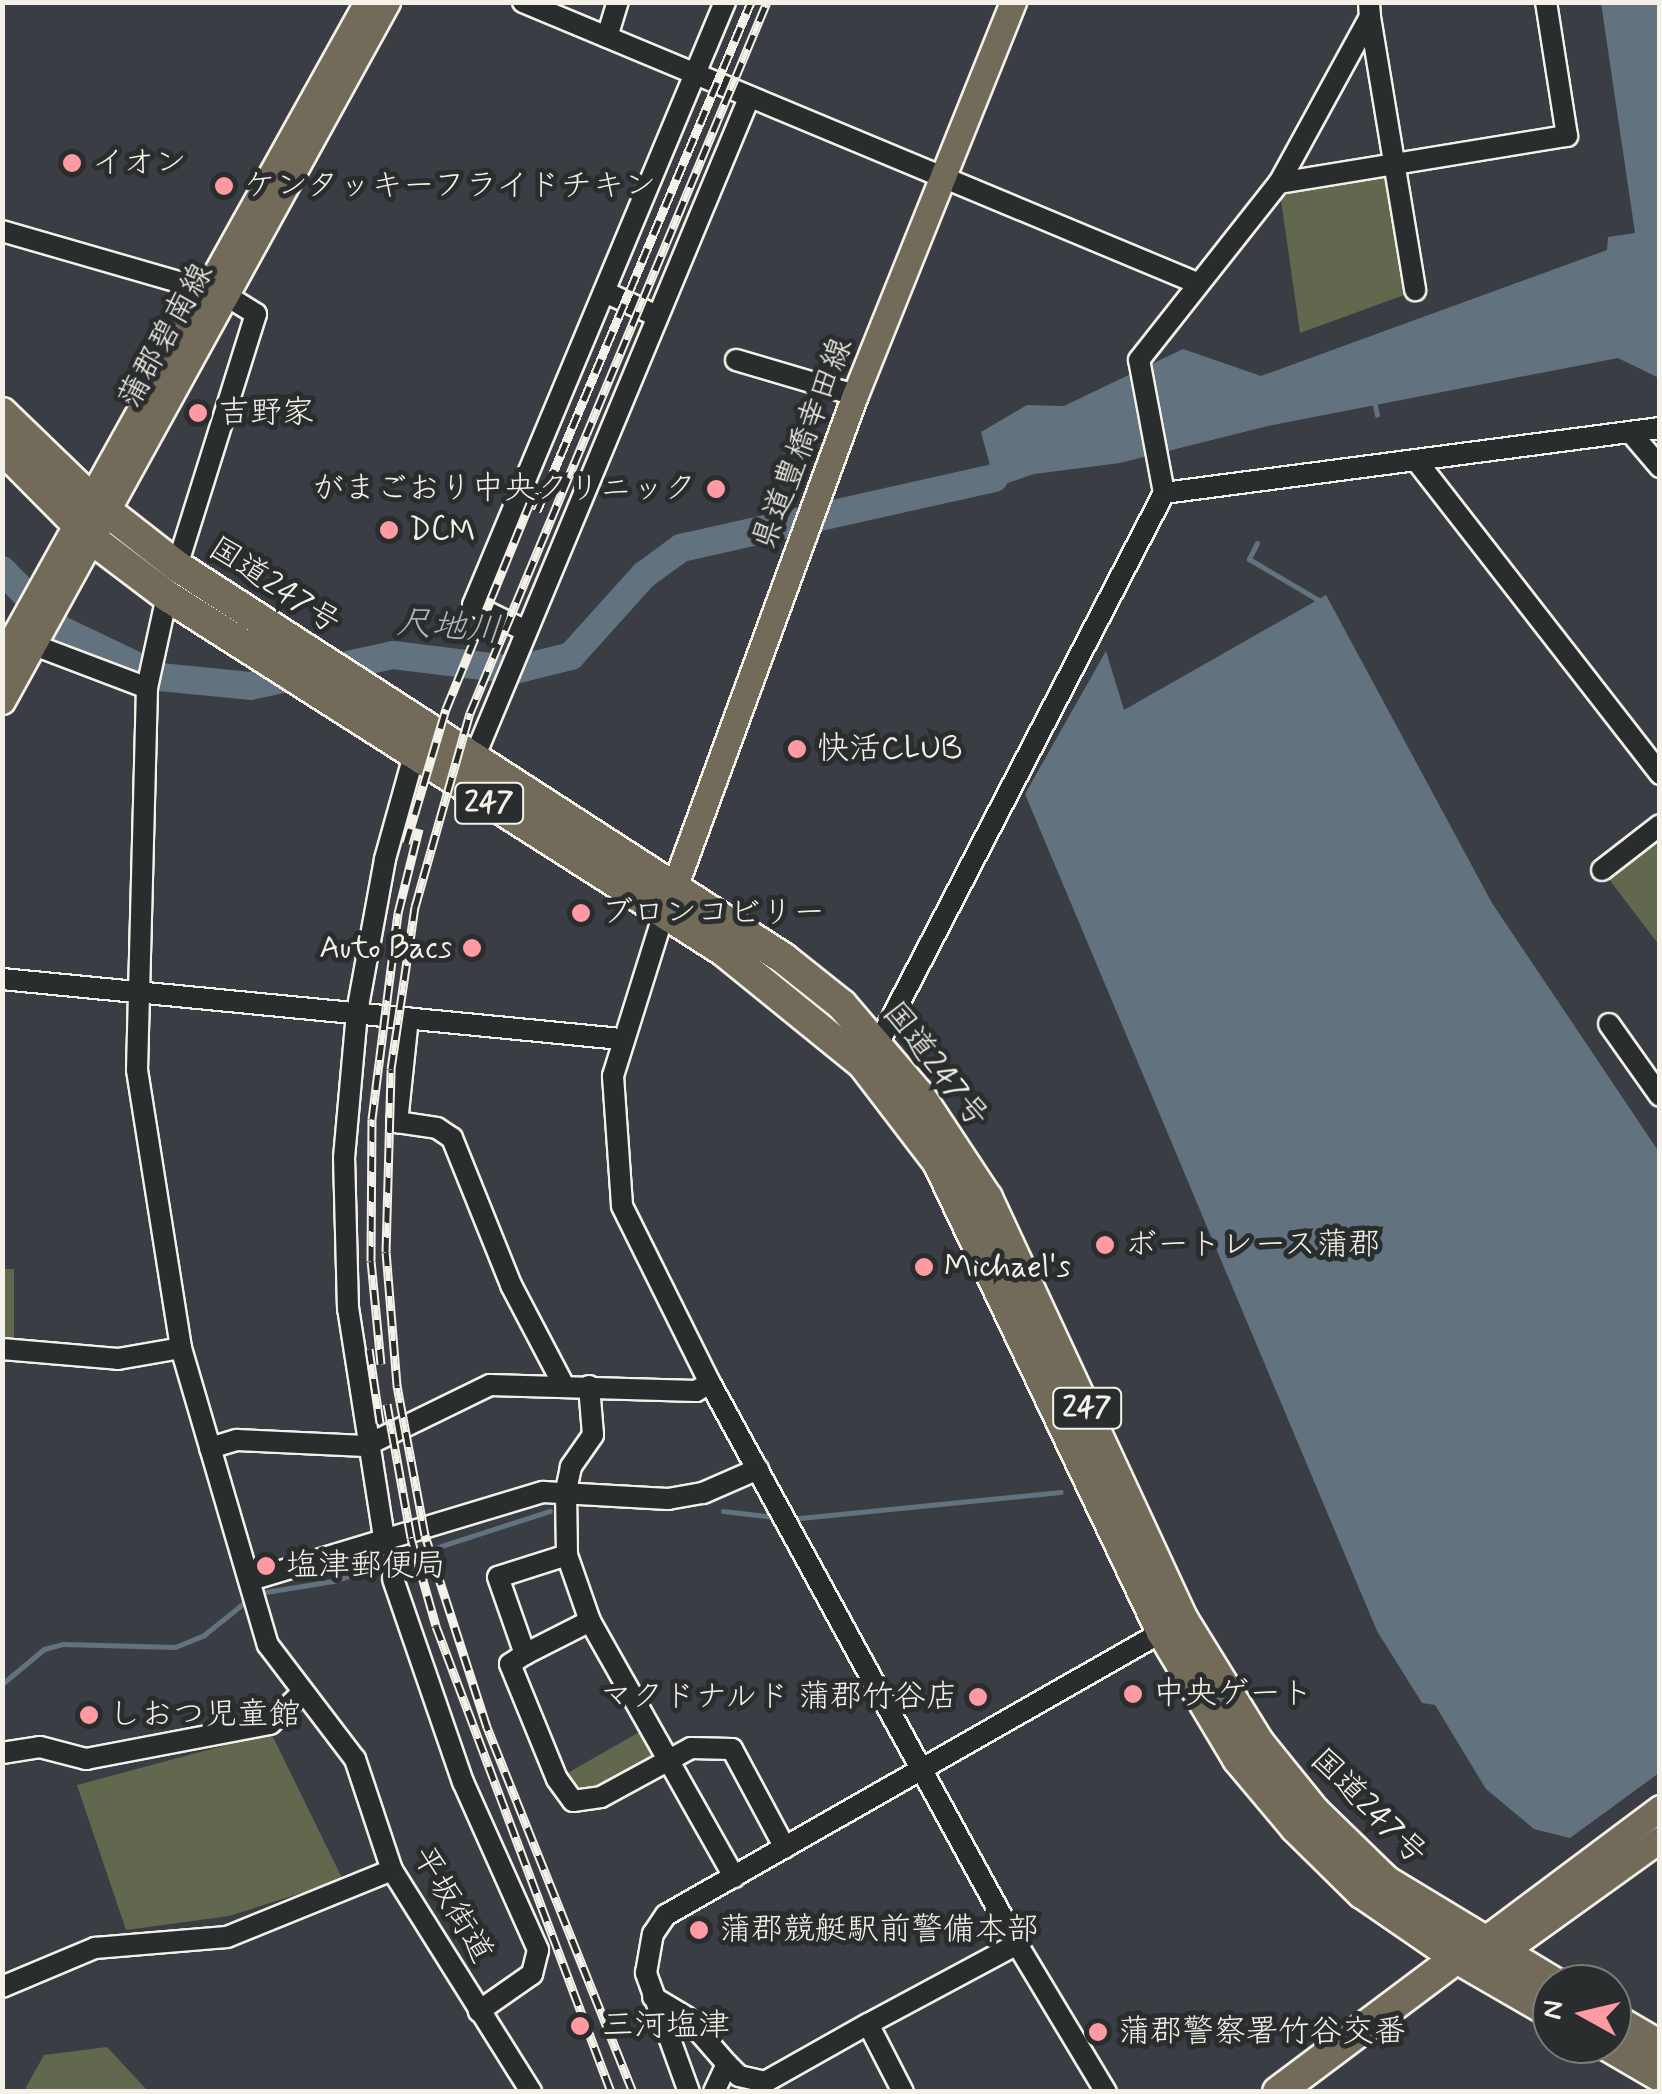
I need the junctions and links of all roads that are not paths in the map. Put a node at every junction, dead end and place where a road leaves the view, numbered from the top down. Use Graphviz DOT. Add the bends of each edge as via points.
graph roads {
  1 [pos="367,2"];
  2 [pos="387,2"];
  3 [pos="523,2"];
  4 [pos="618,2"];
  5 [pos="725,2"];
  6 [pos="1013,2"];
  7 [pos="1546,2"];
  8 [pos="1370,10"];
  9 [pos="608,36"];
  10 [pos="695,72"];
  11 [pos="749,98"];
  12 [pos="1398,164"];
  13 [pos="946,181"];
  14 [pos="1279,182"];
  15 [pos="2,231"];
  16 [pos="1199,284"];
  17 [pos="1415,290"];
  18 [pos="216,292"];
  19 [pos="606,292"];
  20 [pos="657,316"];
  21 [pos="736,360"];
  22 [pos="855,395"];
  23 [pos="2,413"];
  24 [pos="1660,428"];
  25 [pos="1631,433"];
  26 [pos="2,448"];
  27 [pos="1419,464"];
  28 [pos="1660,466"];
  29 [pos="1164,493"];
  30 [pos="92,518"];
  31 [pos="178,566"];
  32 [pos="168,596"];
  33 [pos="27,627"];
  34 [pos="522,640"];
  35 [pos="150,678"];
  36 [pos="2,702"];
  37 [pos="414,755"];
  38 [pos="474,758"];
  39 [pos="1660,774"];
  40 [pos="1660,825"];
  41 [pos="1602,870"];
  42 [pos="670,900"];
  43 [pos="2,979"];
  44 [pos="137,988"];
  45 [pos="356,1012"];
  46 [pos="408,1018"];
  47 [pos="1609,1024"];
  48 [pos="621,1039"];
  49 [pos="878,1044"];
  50 [pos="1660,1096"];
  51 [pos="182,1348"];
  52 [pos="2,1349"];
  53 [pos="562,1382"];
  54 [pos="710,1383"];
  55 [pos="589,1386"];
  56 [pos="365,1446"];
  57 [pos="210,1448"];
  58 [pos="758,1469"];
  59 [pos="566,1491"];
  60 [pos="384,1544"];
  61 [pos="567,1555"];
  62 [pos="392,1579"];
  63 [pos="254,1591"];
  64 [pos="590,1622"];
  65 [pos="1162,1632"];
  66 [pos="526,1654"];
  67 [pos="302,1693"];
  68 [pos="2,1753"];
  69 [pos="670,1762"];
  70 [pos="923,1764"];
  71 [pos="1660,1808"];
  72 [pos="1660,1839"];
  73 [pos="786,1848"];
  74 [pos="392,1870"];
  75 [pos="734,1877"];
  76 [pos="1017,1944"];
  77 [pos="1479,1955"];
  78 [pos="1532,1975"];
  79 [pos="2,1987"];
  80 [pos="653,1997"];
  81 [pos="1532,1997"];
  82 [pos="480,2011"];
  83 [pos="868,2024"];
  84 [pos="1632,2030"];
  85 [pos="1660,2046"];
  86 [pos="1632,2059"];
  87 [pos="727,2064"];
  88 [pos="1660,2076"];
  89 [pos="531,2092"];
  90 [pos="689,2092"];
  91 [pos="714,2092"];
  92 [pos="902,2092"];
  93 [pos="1106,2092"];
  94 [pos="1278,2092"];
  95 [pos="1311,2092"];
  1 -- 18 [label="main road, 蒲郡碧南線"];
  2 -- 18 [label="main road, 蒲郡碧南線"];
  3 -- 9 [label="street"];
  4 -- 9 [label="street"];
  5 -- 10 [label="street"];
  6 -- 13 [label="main road, 県道豊橋幸田線"];
  7 -- 12 [label="street" via="1567,136"];
  8 -- 12 [label="street"];
  8 -- 14 [label="street"];
  9 -- 10 [label="street"];
  10 -- 11 [label="street"];
  10 -- 19 [label="street"];
  11 -- 13 [label="street"];
  11 -- 20 [label="street"];
  12 -- 14 [label="street"];
  12 -- 17 [label="street"];
  13 -- 16 [label="street"];
  13 -- 22 [label="main road, 県道豊橋幸田線"];
  14 -- 16 [label="street"];
  15 -- 18 [label="street"];
  16 -- 29 [label="street" via="1139,360"];
  18 -- 30 [label="main road, 蒲郡碧南線"];
  18 -- 31 [label="street" via="256,314"];
  19 -- 20 [label="street"];
  19 -- 34 [label="street" via="473,605"];
  20 -- 34 [label="street"];
  21 -- 22 [label="street"];
  22 -- 42 [label="main road, 県道豊橋幸田線"];
  23 -- 30 [label="highway, 国道247号 / 247"];
  24 -- 25 [label="street"];
  25 -- 27 [label="street"];
  25 -- 28 [label="street"];
  26 -- 30 [label="highway, 国道247号 / 247"];
  27 -- 29 [label="street"];
  27 -- 39 [label="street"];
  29 -- 49 [label="street"];
  30 -- 31 [label="highway, 国道247号 / 247"];
  30 -- 32 [label="highway, 国道247号 / 247"];
  30 -- 33 [label="main road, 蒲郡碧南線"];
  31 -- 38 [label="highway, 国道247号 / 247"];
  32 -- 35 [label="street, 平坂街道"];
  32 -- 37 [label="highway, 国道247号 / 247"];
  33 -- 35 [label="street"];
  33 -- 36 [label="main road, 蒲郡碧南線"];
  34 -- 38 [label="street"];
  35 -- 44 [label="street, 平坂街道"];
  37 -- 42 [label="highway, 国道247号 / 247"];
  37 -- 45 [label="street" via="385,859"];
  38 -- 42 [label="highway, 国道247号 / 247"];
  40 -- 41 [label="street"];
  42 -- 48 [label="street"];
  42 -- 49 [label="highway, 国道247号 / 247" via="783,958"];
  42 -- 65 [label="highway, 国道247号 / 247" via="863,1064 938,1162"];
  43 -- 44 [label="street"];
  44 -- 45 [label="street"];
  44 -- 51 [label="street, 平坂街道" via="137,1070"];
  45 -- 46 [label="street"];
  45 -- 56 [label="street" via="344,1158 348,1310"];
  46 -- 48 [label="street"];
  46 -- 53 [label="street" via="397,1122 437,1128 452,1138 511,1285"];
  47 -- 50 [label="street"];
  48 -- 54 [label="street" via="612,1111 622,1206"];
  49 -- 77 [label="highway, 国道247号 / 247" via="986,1198 1217,1684 1351,1850"];
  51 -- 52 [label="street" via="118,1359"];
  51 -- 57 [label="street, 平坂街道"];
  53 -- 55 [label="street"];
  53 -- 56 [label="street" via="490,1385"];
  54 -- 55 [label="street" via="696,1391"];
  54 -- 58 [label="street"];
  55 -- 59 [label="street" via="593,1435 572,1466"];
  56 -- 57 [label="street" via="237,1440"];
  56 -- 60 [label="street"];
  57 -- 63 [label="street, 平坂街道"];
  58 -- 59 [label="street" via="703,1493 668,1498"];
  58 -- 70 [label="street"];
  59 -- 60 [label="street" via="543,1492"];
  59 -- 61 [label="street"];
  60 -- 63 [label="street"];
  61 -- 64 [label="street"];
  61 -- 66 [label="street" via="498,1577"];
  62 -- 82 [label="street" via="463,1782 538,1950 532,1974"];
  63 -- 67 [label="street, 平坂街道" via="268,1645"];
  64 -- 66 [label="street"];
  64 -- 69 [label="street"];
  65 -- 70 [label="street"];
  65 -- 77 [label="highway, 国道247号 / 247" via="1218,1729 1294,1827 1362,1893"];
  66 -- 69 [label="street" via="510,1664 557,1779 573,1800 601,1797"];
  67 -- 68 [label="street" via="270,1724 86,1759 40,1747"];
  67 -- 74 [label="street, 平坂街道" via="355,1758"];
  69 -- 73 [label="street" via="691,1748 732,1749"];
  69 -- 75 [label="street"];
  70 -- 73 [label="street"];
  70 -- 76 [label="street"];
  71 -- 77 [label="main road"];
  72 -- 77 [label="main road"];
  73 -- 75 [label="street"];
  74 -- 79 [label="street" via="227,1937 95,1948"];
  74 -- 82 [label="street, 平坂街道"];
  75 -- 80 [label="street" via="666,1915 653,1934 646,1974"];
  76 -- 83 [label="street"];
  76 -- 93 [label="street"];
  77 -- 78 [label="highway, 国道247号 / 247"];
  77 -- 81 [label="highway, 国道247号 / 247"];
  77 -- 94 [label="highway"];
  77 -- 95 [label="highway"];
  80 -- 87 [label="street" via="686,2018"];
  80 -- 90 [label="street"];
  82 -- 89 [label="street, 平坂街道"];
  83 -- 87 [label="street" via="765,2082 739,2076"];
  83 -- 92 [label="street"];
  84 -- 85 [label="highway"];
  86 -- 88 [label="highway"];
  87 -- 91 [label="street"];
}
